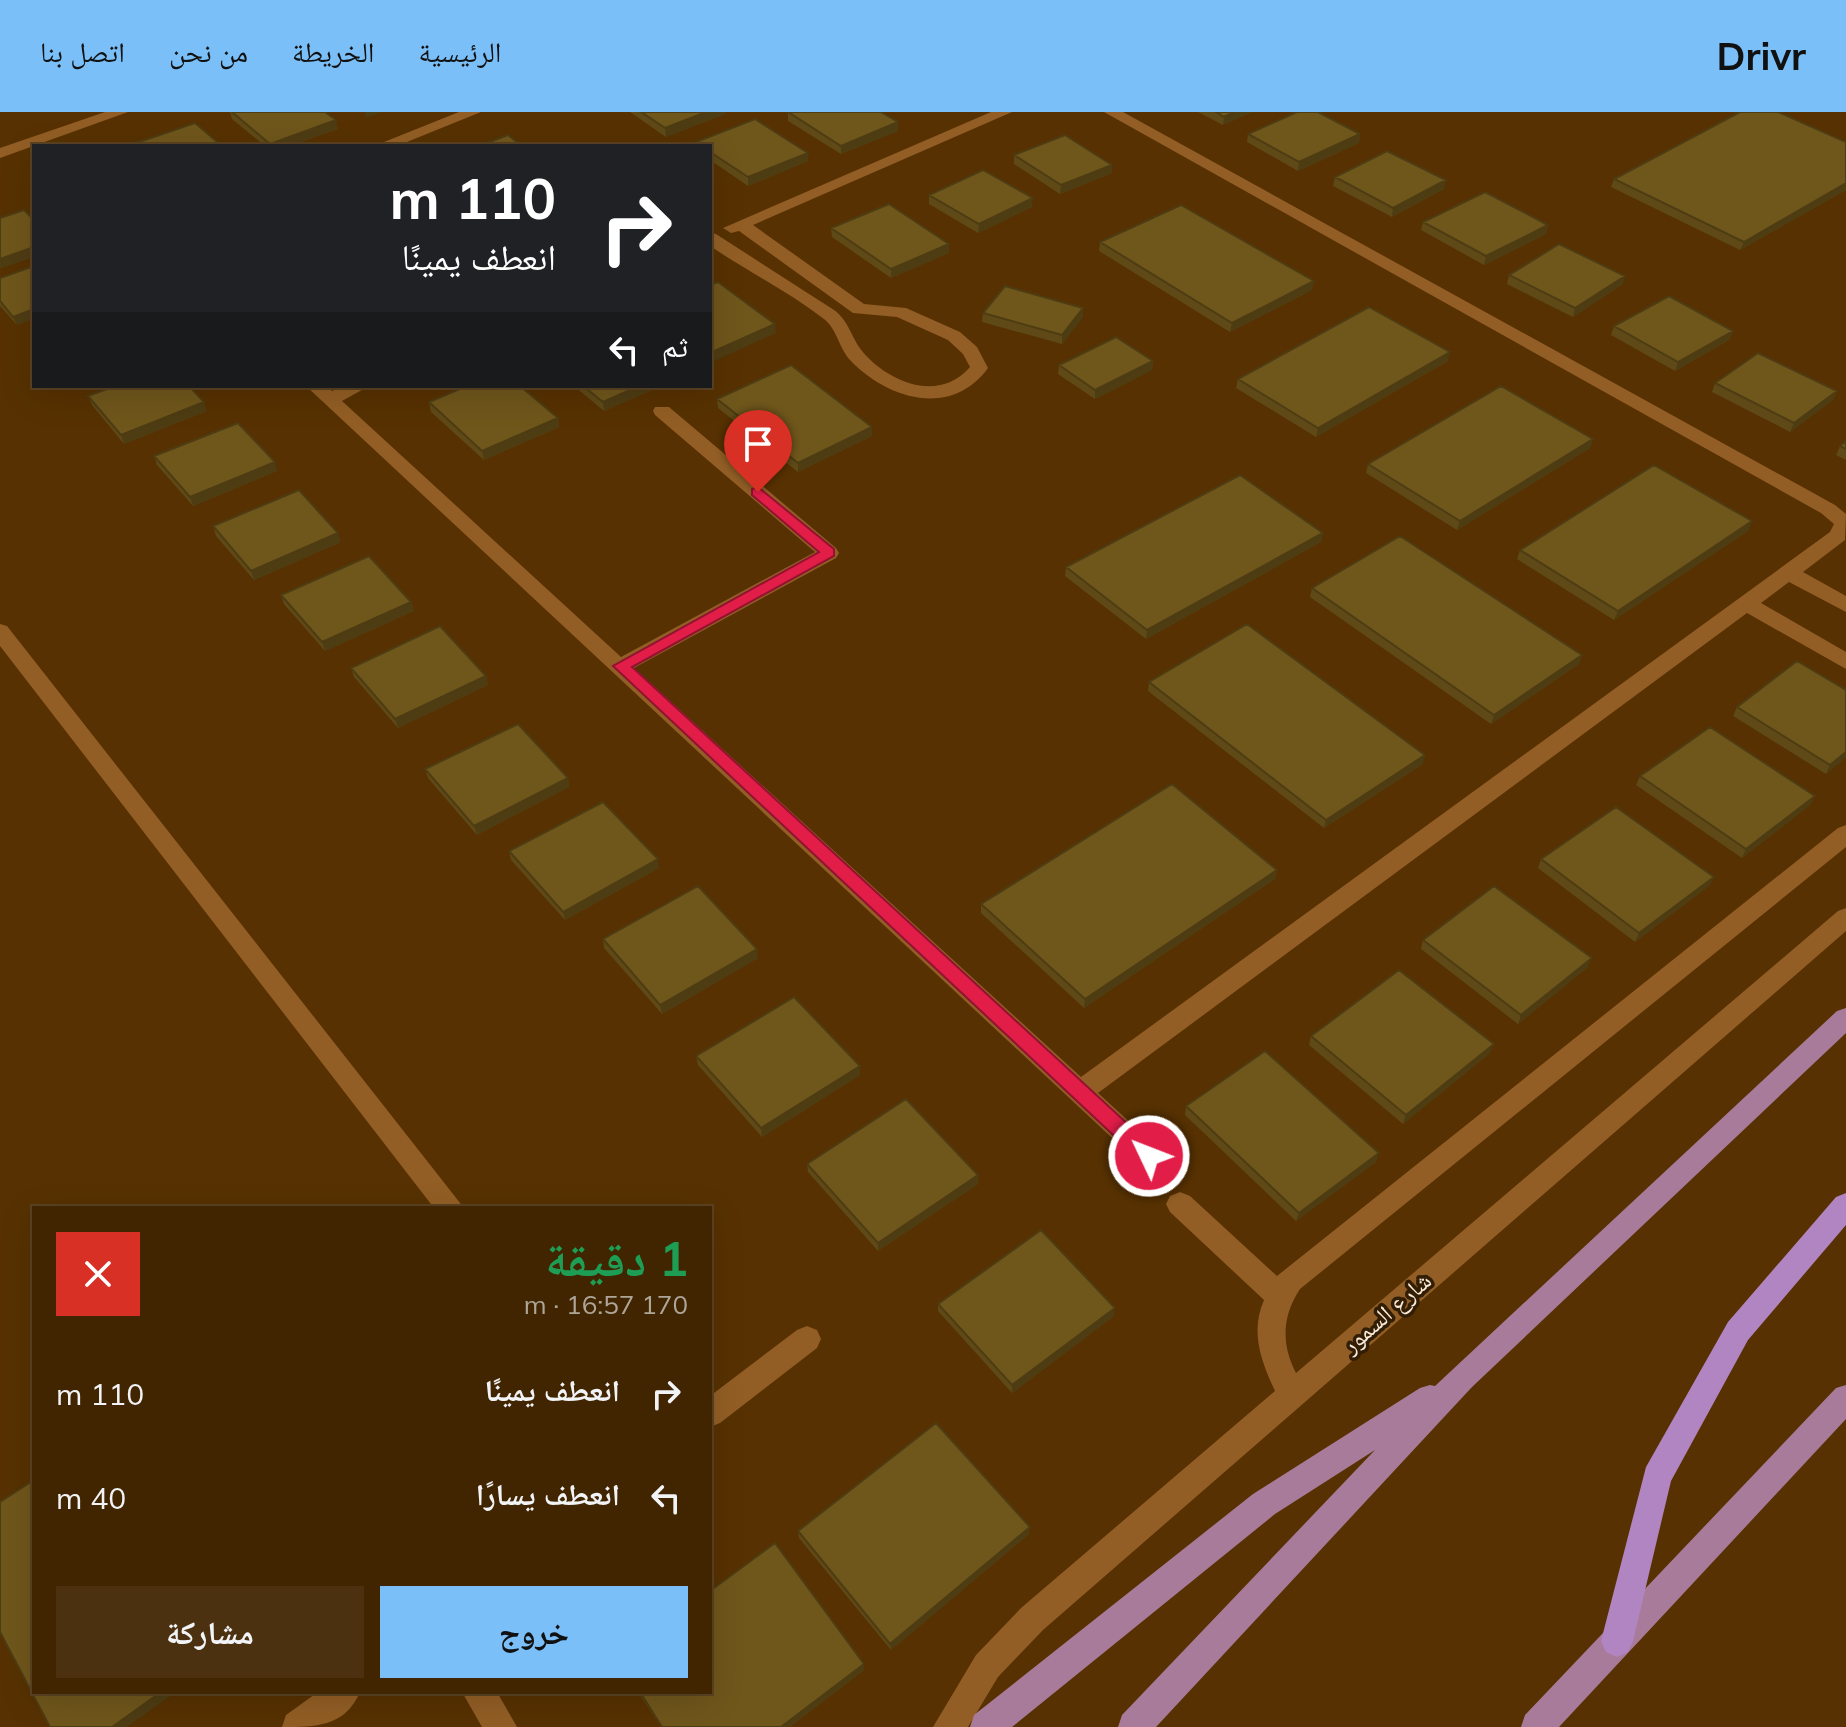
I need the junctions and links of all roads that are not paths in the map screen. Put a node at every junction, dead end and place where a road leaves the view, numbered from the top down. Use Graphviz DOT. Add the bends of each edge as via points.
graph roads {
  1 [pos="120,112"];
  2 [pos="473,112"];
  3 [pos="1004,112"];
  4 [pos="1112,112"];
  5 [pos="50,142"];
  6 [pos="387,144"];
  7 [pos="32,146"];
  8 [pos="0,153"];
  9 [pos="741,224"];
  10 [pos="712,237"];
  11 [pos="712,239"];
  12 [pos="349,388"];
  13 [pos="322,393"];
  14 [pos="662,411"];
  15 [pos="1788,572"];
  16 [pos="1746,603"];
  17 [pos="1846,605"];
  18 [pos="0,631"];
  19 [pos="1846,662"];
  20 [pos="621,666"];
  21 [pos="1846,834"];
  22 [pos="1846,917"];
  23 [pos="1846,1018"];
  24 [pos="1080,1092"];
  25 [pos="1149,1156"];
  26 [pos="1180,1204"];
  27 [pos="1846,1205"];
  28 [pos="448,1206"];
  29 [pos="1279,1296"];
  30 [pos="807,1339"];
  31 [pos="1462,1378"];
  32 [pos="1292,1393"];
  33 [pos="1846,1398"];
  34 [pos="712,1411"];
  35 [pos="1617,1641"];
  36 [pos="341,1694"];
  37 [pos="479,1694"];
  38 [pos="298,1727"];
  39 [pos="501,1727"];
  40 [pos="949,1727"];
  41 [pos="986,1727"];
  42 [pos="1134,1727"];
  43 [pos="1537,1727"];
  1 -- 5 [label="street"];
  2 -- 6 [label="street"];
  3 -- 9 [label="street"];
  4 -- 15 [label="street" via="1845,523 1838,536"];
  7 -- 8 [label="street"];
  9 -- 10 [label="street"];
  9 -- 11 [label="street" via="859,309 900,312 954,336 971,351 979,368 971,381 927,394 902,389 856,356 835,320"];
  12 -- 13 [label="street"];
  13 -- 20 [label="street"];
  14 -- 20 [label="street" via="829,553"];
  15 -- 16 [label="street"];
  15 -- 17 [label="street"];
  16 -- 19 [label="street"];
  16 -- 24 [label="street"];
  18 -- 28 [label="street"];
  20 -- 24 [label="street"];
  21 -- 29 [label="street" via="1319,1254"];
  22 -- 32 [label="street, شارع السمور"];
  23 -- 31 [label="main road"];
  24 -- 25 [label="street"];
  26 -- 29 [label="street"];
  27 -- 35 [label="highway" via="1738,1331 1657,1477"];
  29 -- 32 [label="street" via="1270,1333 1280,1373"];
  30 -- 34 [label="street"];
  31 -- 41 [label="main road" via="1264,1504"];
  31 -- 42 [label="main road"];
  32 -- 40 [label="street, شارع السمور" via="1032,1619 987,1666"];
  33 -- 35 [label="main road"];
  35 -- 43 [label="main road"];
  36 -- 38 [label="street"];
  37 -- 39 [label="street"];
}
